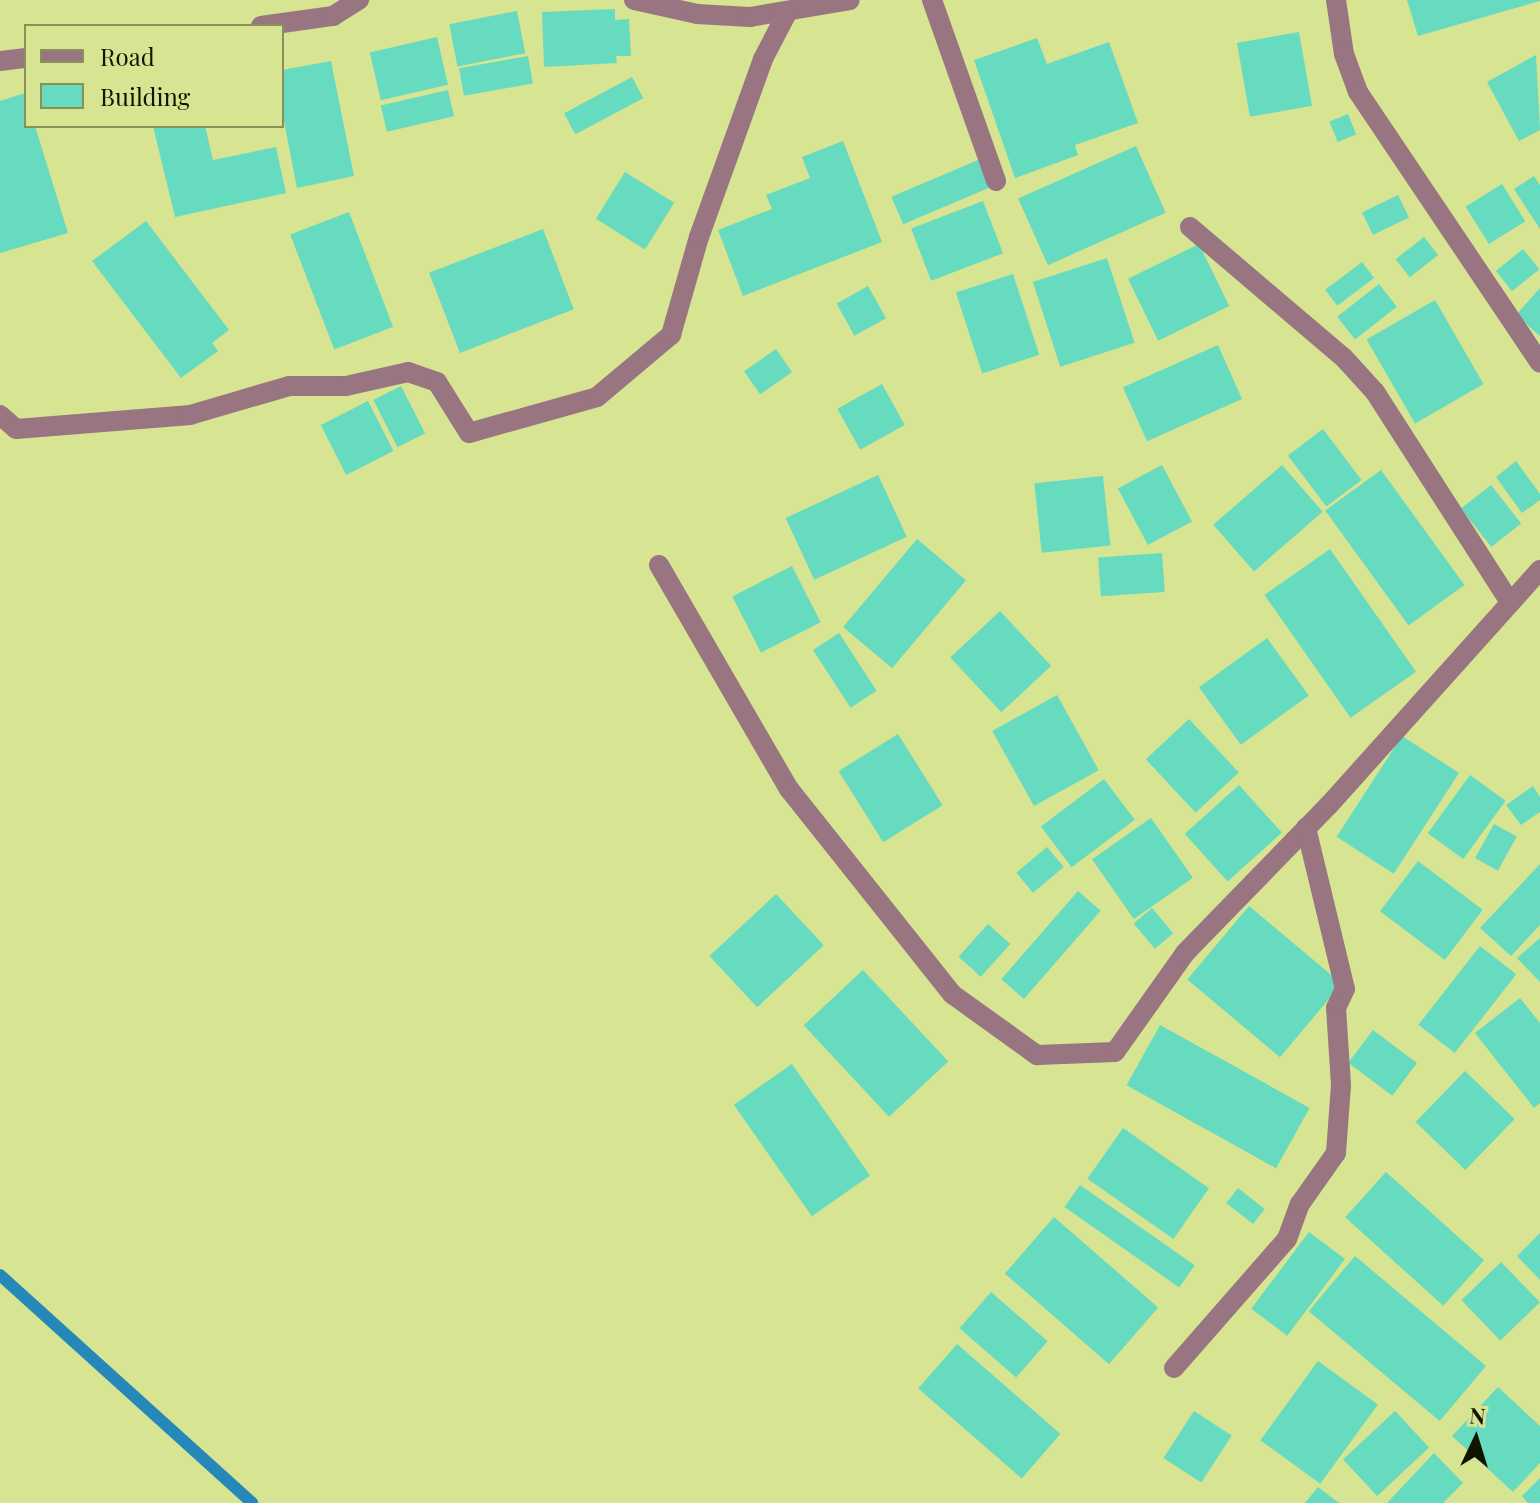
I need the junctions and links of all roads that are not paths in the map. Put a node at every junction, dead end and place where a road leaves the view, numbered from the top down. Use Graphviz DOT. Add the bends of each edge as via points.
graph roads {
  1 [pos="359,0"];
  2 [pos="634,0"];
  3 [pos="850,0"];
  4 [pos="932,0"];
  5 [pos="1336,0"];
  6 [pos="725,8"];
  7 [pos="788,11"];
  8 [pos="275,24"];
  9 [pos="24,58"];
  10 [pos="0,61"];
  11 [pos="996,181"];
  12 [pos="1190,227"];
  13 [pos="1540,363"];
  14 [pos="0,415"];
  15 [pos="659,565"];
  16 [pos="1540,570"];
  17 [pos="1509,601"];
  18 [pos="1306,828"];
  19 [pos="1174,1368"];
  1 -- 8 [label="street" via="333,16"];
  2 -- 6 [label="street"];
  3 -- 7 [label="street"];
  4 -- 11 [label="street"];
  5 -- 13 [label="street" via="1344,54 1358,92"];
  6 -- 7 [label="street"];
  7 -- 14 [label="street" via="763,59 699,237 671,335 597,397 469,433 437,382 408,372 346,386 289,386 190,415 16,429"];
  9 -- 10 [label="street"];
  12 -- 17 [label="street" via="1344,358 1375,392"];
  15 -- 18 [label="street" via="789,789 952,994 1037,1055 1115,1052 1185,953"];
  16 -- 17 [label="street"];
  17 -- 18 [label="street"];
  18 -- 19 [label="street" via="1345,989 1336,1008 1341,1085 1336,1153 1300,1204 1287,1239"];
}
